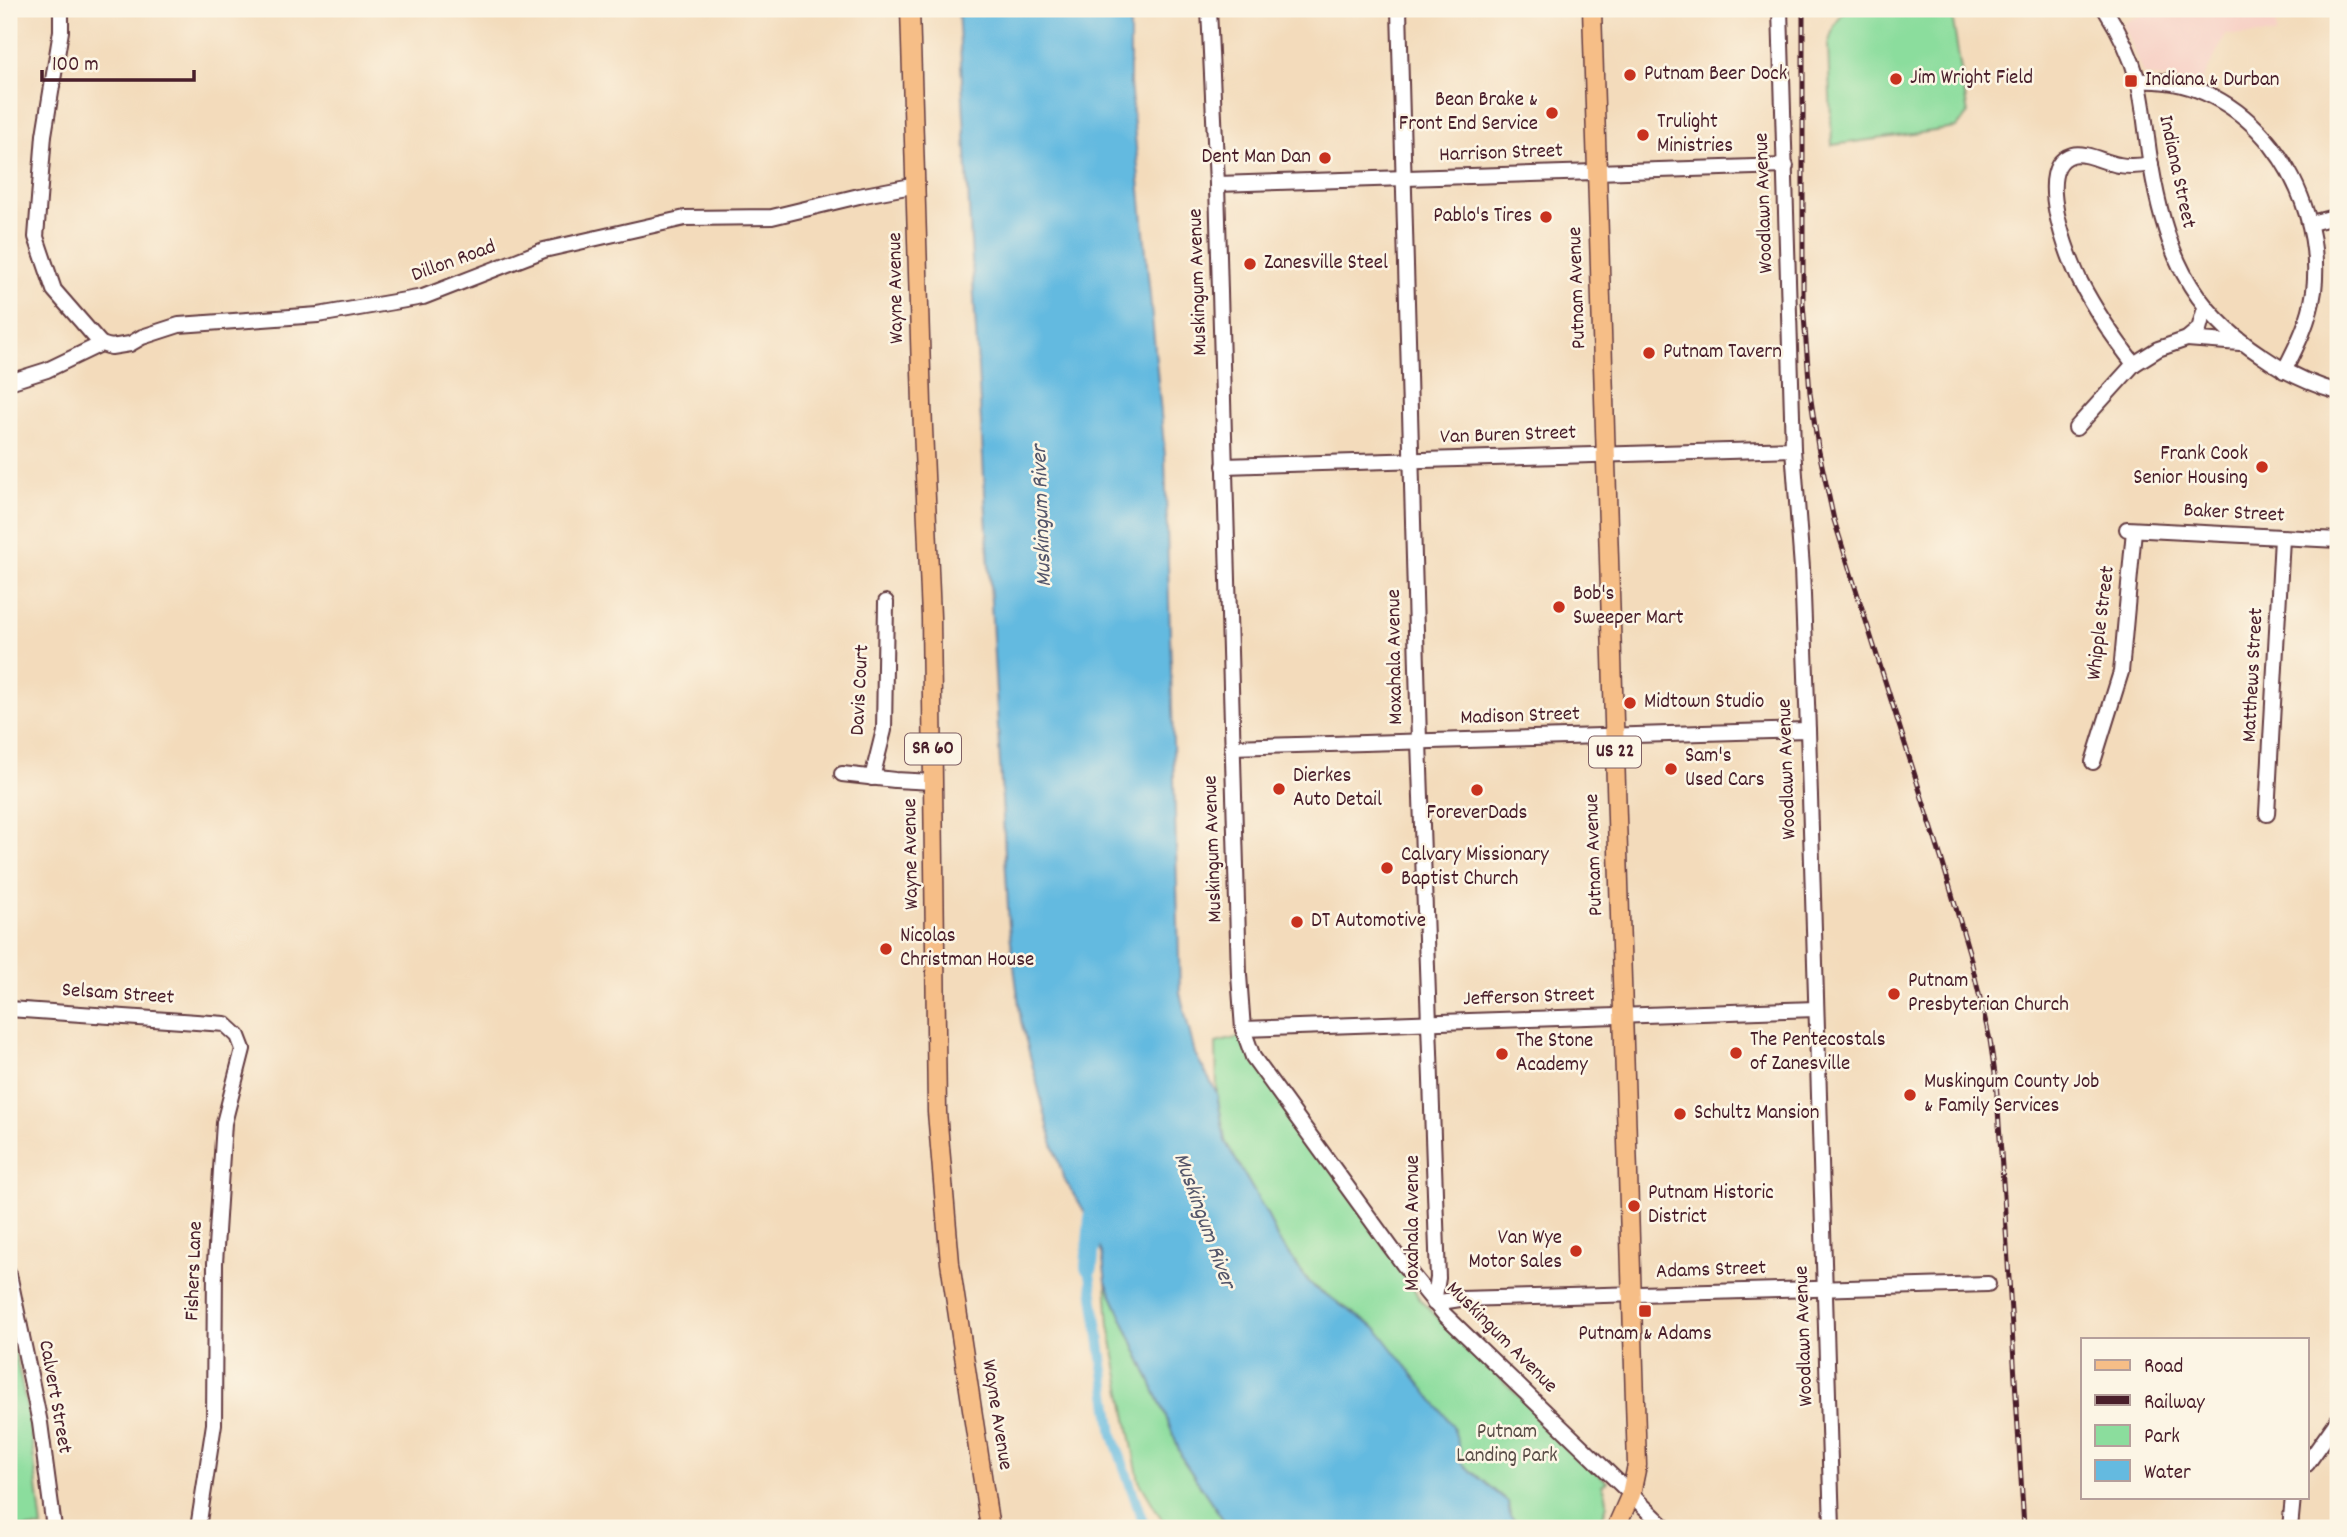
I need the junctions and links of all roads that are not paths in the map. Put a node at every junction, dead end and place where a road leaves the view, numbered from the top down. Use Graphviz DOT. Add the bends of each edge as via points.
graph roads {
  1 [pos="61,9"];
  2 [pos="911,9"];
  3 [pos="1209,9"];
  4 [pos="1399,9"];
  5 [pos="1592,9"];
  6 [pos="1780,9"];
  7 [pos="2105,9"];
  8 [pos="2138,81"];
  9 [pos="2151,164"];
  10 [pos="1786,166"];
  11 [pos="1597,171"];
  12 [pos="1404,178"];
  13 [pos="1217,184"];
  14 [pos="917,186"];
  15 [pos="2338,216"];
  16 [pos="2311,223"];
  17 [pos="2205,308"];
  18 [pos="2187,339"];
  19 [pos="2242,343"];
  20 [pos="101,344"];
  21 [pos="2134,364"];
  22 [pos="2284,371"];
  23 [pos="9,382"];
  24 [pos="2338,392"];
  25 [pos="2076,428"];
  26 [pos="1793,449"];
  27 [pos="1606,454"];
  28 [pos="1412,460"];
  29 [pos="1224,466"];
  30 [pos="2131,529"];
  31 [pos="2283,538"];
  32 [pos="2338,540"];
  33 [pos="886,603"];
  34 [pos="1808,730"];
  35 [pos="1614,736"];
  36 [pos="1419,741"];
  37 [pos="1232,747"];
  38 [pos="2093,762"];
  39 [pos="842,774"];
  40 [pos="872,778"];
  41 [pos="933,782"];
  42 [pos="2267,814"];
  43 [pos="9,1009"];
  44 [pos="1816,1009"];
  45 [pos="1623,1016"];
  46 [pos="1430,1023"];
  47 [pos="225,1024"];
  48 [pos="1243,1029"];
  49 [pos="9,1274"];
  50 [pos="1989,1284"];
  51 [pos="1824,1288"];
  52 [pos="1632,1294"];
  53 [pos="1434,1303"];
  54 [pos="2338,1420"];
  55 [pos="2308,1463"];
  56 [pos="1631,1494"];
  57 [pos="2293,1498"];
  58 [pos="54,1528"];
  59 [pos="198,1528"];
  60 [pos="990,1528"];
  61 [pos="1616,1528"];
  62 [pos="1666,1528"];
  63 [pos="1832,1528"];
  64 [pos="2290,1528"];
  1 -- 20 [label="street" via="36,237 54,290"];
  2 -- 14 [label="main road, Wayne Avenue / SR 60"];
  3 -- 13 [label="street, Muskingum Avenue"];
  4 -- 12 [label="street, Moxahala Avenue"];
  5 -- 11 [label="main road, Putnam Avenue / US 22"];
  6 -- 10 [label="street, Woodlawn Avenue"];
  7 -- 8 [label="street, Indiana Street" via="2120,32"];
  8 -- 9 [label="street, Indiana Street"];
  8 -- 16 [label="street" via="2173,82 2199,90 2239,113 2284,161"];
  9 -- 17 [label="street, Indiana Street" via="2168,239"];
  9 -- 21 [label="street" via="2134,167 2079,155 2063,160 2054,172 2057,217 2080,280"];
  10 -- 11 [label="street, Harrison Street"];
  10 -- 26 [label="street, Woodlawn Avenue"];
  11 -- 12 [label="street, Harrison Street"];
  11 -- 27 [label="main road, Putnam Avenue / US 22"];
  12 -- 13 [label="street, Harrison Street"];
  12 -- 28 [label="street, Moxahala Avenue"];
  13 -- 29 [label="street, Muskingum Avenue"];
  14 -- 20 [label="street, Dillon Road" via="772,217 685,218 544,250 424,297 318,314 179,325 130,344"];
  14 -- 41 [label="main road, Wayne Avenue / SR 60"];
  15 -- 16 [label="street"];
  16 -- 22 [label="street" via="2314,291 2303,333"];
  17 -- 18 [label="street" via="2199,329"];
  17 -- 19 [label="street, Indiana Street"];
  18 -- 19 [label="street"];
  18 -- 21 [label="street"];
  19 -- 22 [label="street, Indiana Street"];
  20 -- 23 [label="street, Dillon Road"];
  21 -- 25 [label="street"];
  22 -- 24 [label="street, Indiana Street"];
  26 -- 27 [label="street, Van Buren Street"];
  26 -- 34 [label="street, Woodlawn Avenue"];
  27 -- 28 [label="street, Van Buren Street"];
  27 -- 35 [label="main road, Putnam Avenue / US 22"];
  28 -- 29 [label="street, Van Buren Street"];
  28 -- 36 [label="street, Moxahala Avenue"];
  29 -- 37 [label="street, Muskingum Avenue"];
  30 -- 31 [label="street, Baker Street"];
  30 -- 38 [label="street, Whipple Street" via="2121,672"];
  31 -- 32 [label="street, Baker Street"];
  31 -- 42 [label="street, Matthews Street"];
  33 -- 40 [label="street, Davis Court" via="884,730"];
  34 -- 35 [label="street, Madison Street"];
  34 -- 44 [label="street, Woodlawn Avenue"];
  35 -- 36 [label="street, Madison Street"];
  35 -- 45 [label="main road, Putnam Avenue / US 22"];
  36 -- 37 [label="street, Madison Street"];
  36 -- 46 [label="street, Moxahala Avenue"];
  37 -- 48 [label="street, Muskingum Avenue"];
  39 -- 40 [label="street"];
  40 -- 41 [label="street"];
  41 -- 60 [label="main road, Wayne Avenue / SR 60" via="936,1076 943,1201"];
  43 -- 47 [label="street, Selsam Street"];
  44 -- 45 [label="street, Jefferson Street"];
  44 -- 51 [label="street, Woodlawn Avenue"];
  45 -- 46 [label="street, Jefferson Street"];
  45 -- 52 [label="main road, Putnam Avenue / US 22"];
  46 -- 48 [label="street, Jefferson Street"];
  46 -- 53 [label="street, Moxahala Avenue" via="1438,1278"];
  47 -- 59 [label="street, Fishers Lane" via="238,1036 243,1049 224,1123 215,1263 214,1424"];
  48 -- 53 [label="street, Muskingum Avenue" via="1253,1057 1299,1124"];
  49 -- 58 [label="street, Calvert Street" via="40,1423"];
  50 -- 51 [label="street, Adams Street"];
  51 -- 52 [label="street, Adams Street"];
  51 -- 63 [label="street, Woodlawn Avenue"];
  52 -- 53 [label="street, Adams Street"];
  52 -- 56 [label="main road, Putnam Avenue / US 22" via="1637,1465"];
  53 -- 56 [label="street, Muskingum Avenue"];
  54 -- 55 [label="street"];
  56 -- 61 [label="main road, Putnam Avenue / US 22"];
  56 -- 62 [label="street, Muskingum Avenue"];
  57 -- 64 [label="street"];
}
